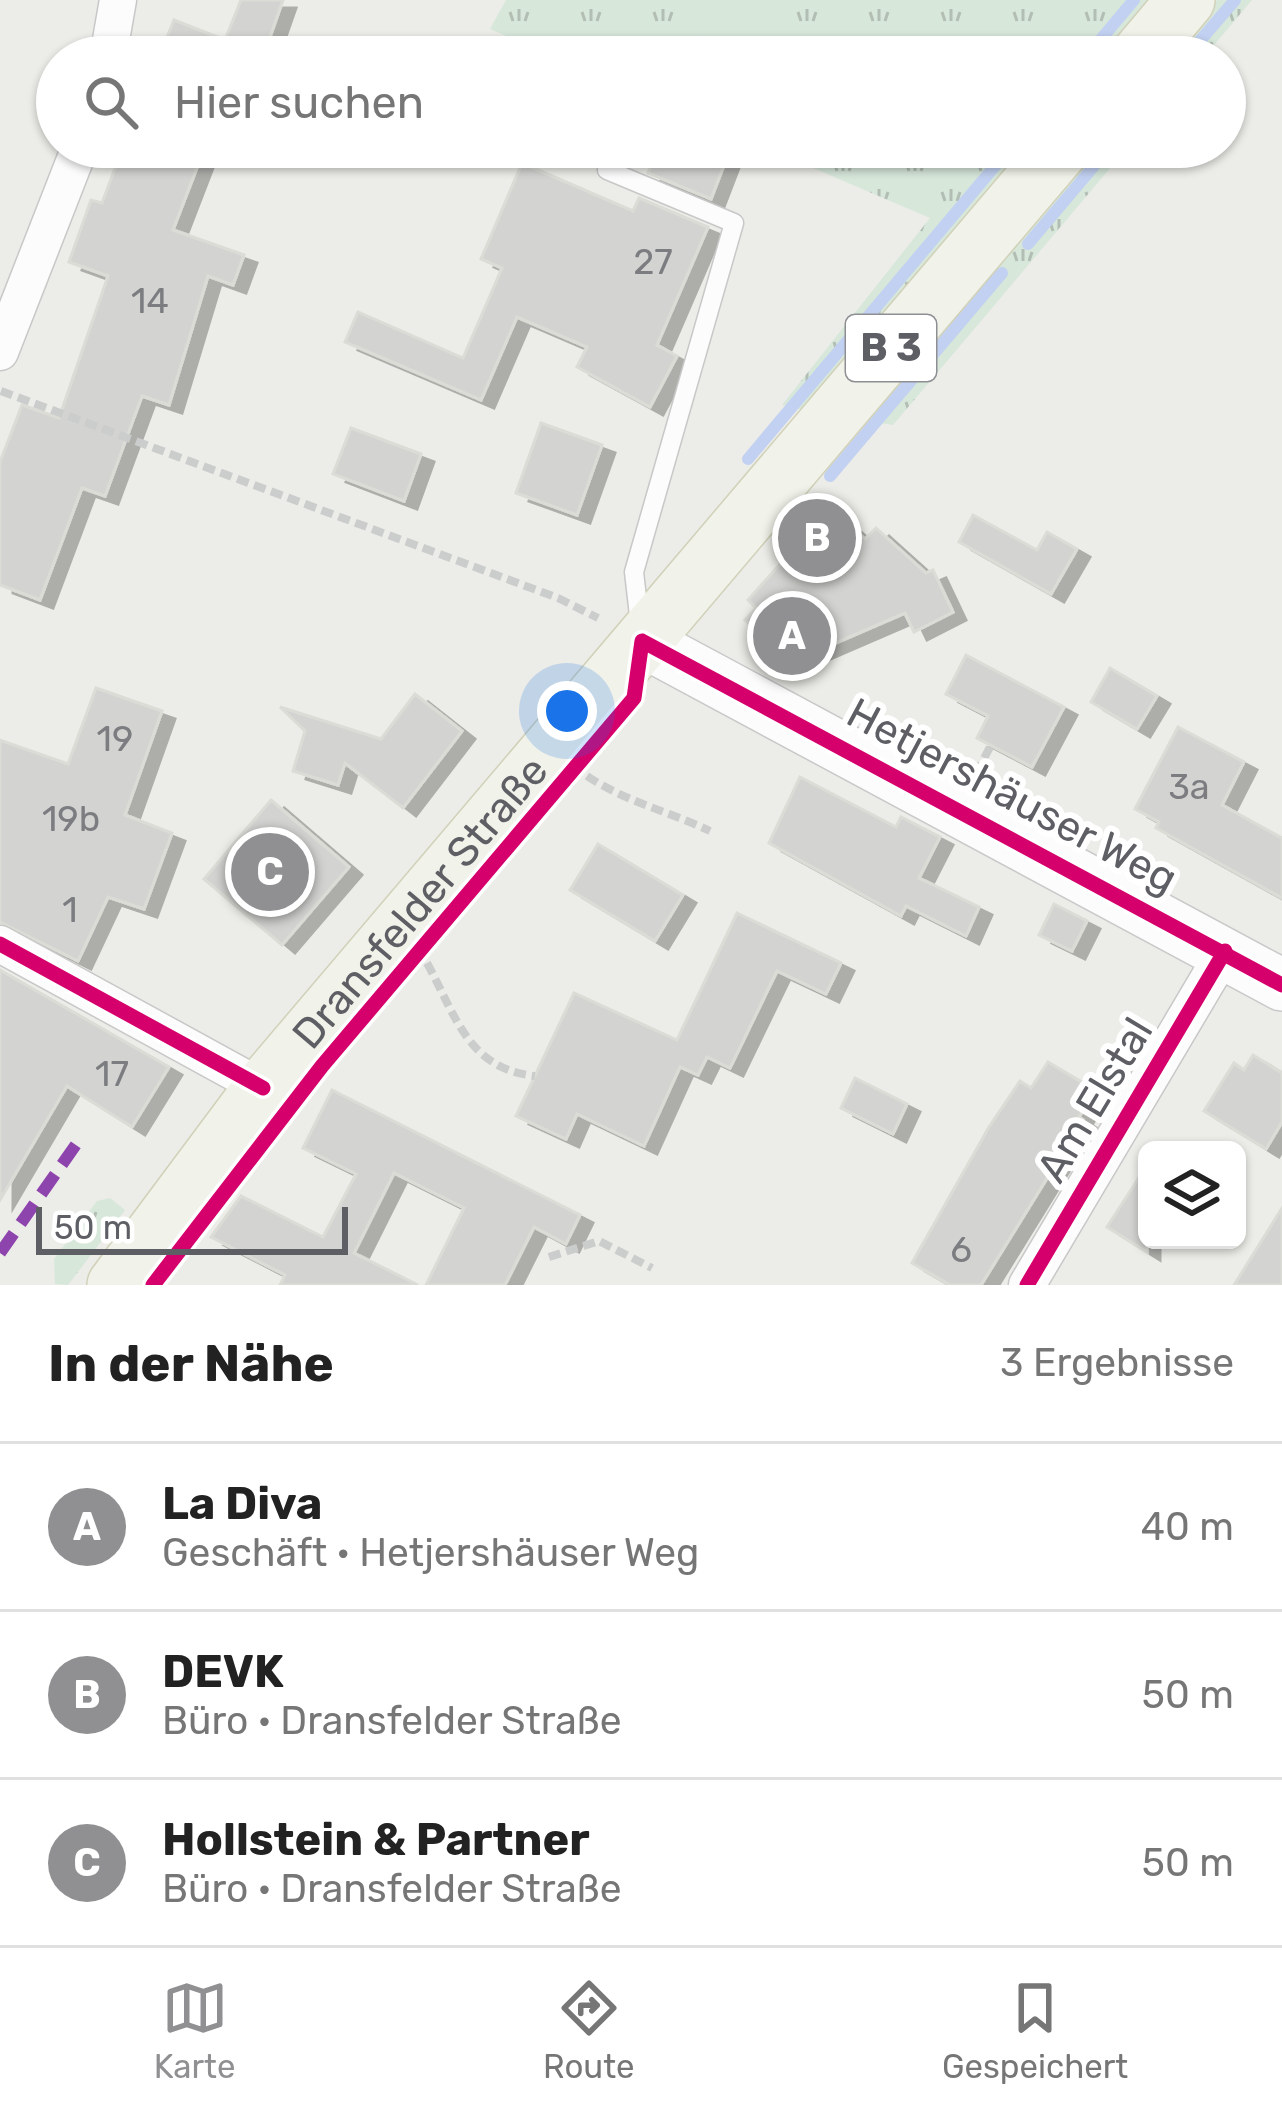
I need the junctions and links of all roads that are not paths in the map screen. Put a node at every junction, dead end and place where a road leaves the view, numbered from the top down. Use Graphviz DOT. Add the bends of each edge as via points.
graph roads {
  1 [pos="118,0"];
  2 [pos="1186,0"];
  3 [pos="111,36"];
  4 [pos="1156,36"];
  5 [pos="72,168"];
  6 [pos="1044,168"];
  7 [pos="607,170"];
  8 [pos="0,352"];
  9 [pos="642,641"];
  10 [pos="0,944"];
  11 [pos="1225,951"];
  12 [pos="1282,985"];
  13 [pos="263,1088"];
  14 [pos="116,1285"];
  15 [pos="1027,1285"];
  1 -- 3 [label="street"];
  2 -- 4 [label="main road"];
  5 -- 8 [label="street"];
  6 -- 9 [label="main road, Dransfelder Straße / B 3"];
  7 -- 9 [label="lane" via="734,223 634,572"];
  9 -- 11 [label="street, Hetjershäuser Weg"];
  9 -- 13 [label="main road, Dransfelder Straße / B 3"];
  10 -- 13 [label="street"];
  11 -- 12 [label="street, Hetjershäuser Weg"];
  11 -- 15 [label="street, Am Elstal"];
  13 -- 14 [label="main road, Dransfelder Straße / B 3"];
}
